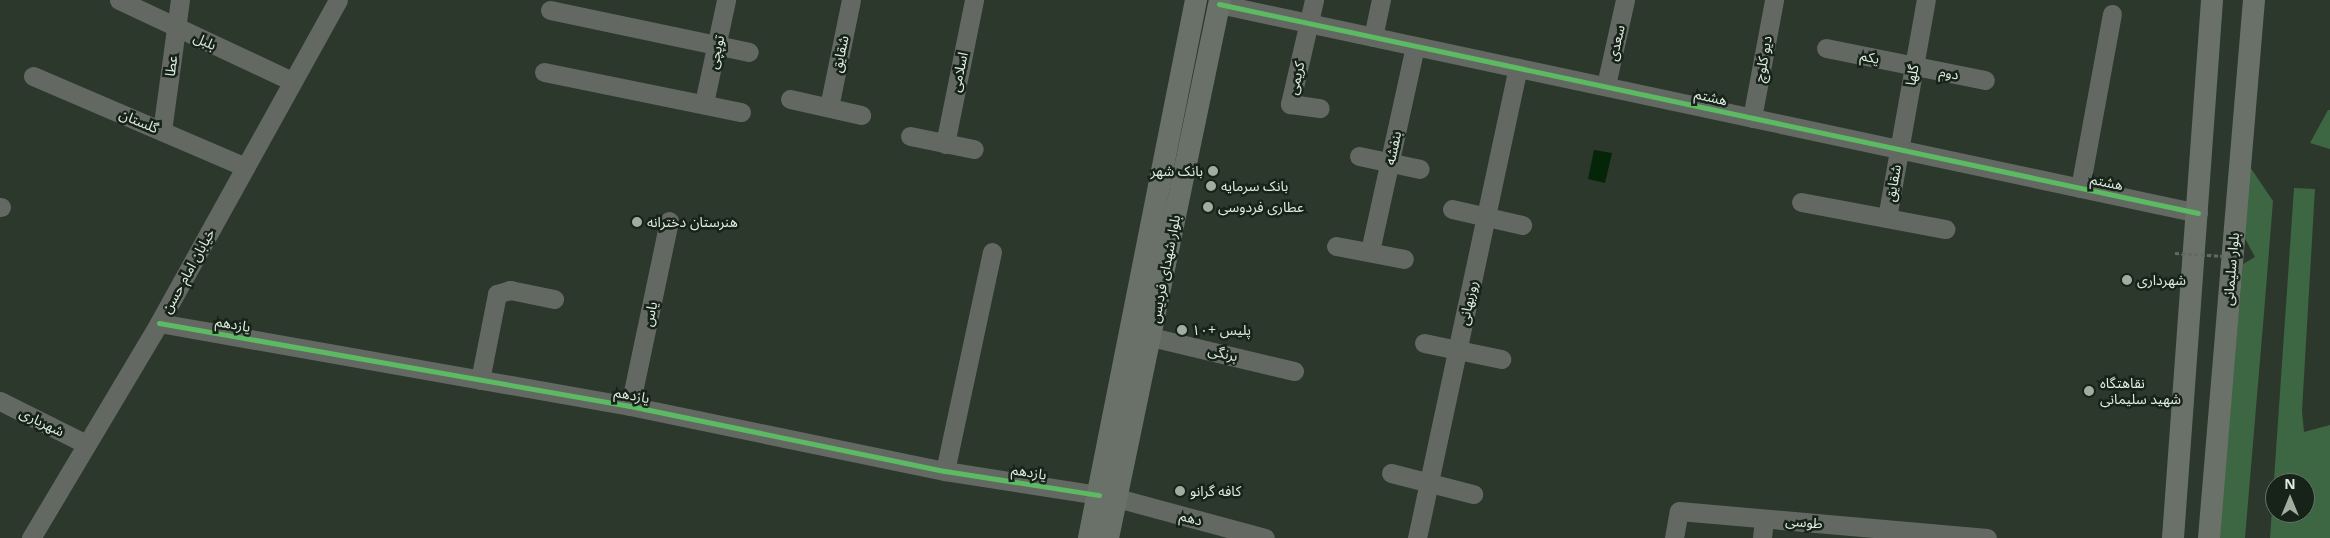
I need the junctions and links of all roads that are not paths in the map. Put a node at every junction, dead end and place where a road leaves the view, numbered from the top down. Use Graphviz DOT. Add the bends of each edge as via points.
graph roads {
  1 [pos="119,0"];
  2 [pos="180,0"];
  3 [pos="338,0"];
  4 [pos="726,0"];
  5 [pos="851,0"];
  6 [pos="974,0"];
  7 [pos="1196,0"];
  8 [pos="1314,0"];
  9 [pos="1381,0"];
  10 [pos="1625,0"];
  11 [pos="1774,0"];
  12 [pos="1926,0"];
  13 [pos="2212,0"];
  14 [pos="2254,0"];
  15 [pos="1220,2"];
  16 [pos="550,10"];
  17 [pos="2112,14"];
  18 [pos="1309,23"];
  19 [pos="176,28"];
  20 [pos="1373,37"];
  21 [pos="718,44"];
  22 [pos="1415,46"];
  23 [pos="1826,48"];
  24 [pos="749,52"];
  25 [pos="1914,67"];
  26 [pos="1518,68"];
  27 [pos="544,72"];
  28 [pos="34,76"];
  29 [pos="1984,80"];
  30 [pos="292,81"];
  31 [pos="1606,85"];
  32 [pos="790,99"];
  33 [pos="704,103"];
  34 [pos="829,107"];
  35 [pos="1320,108"];
  36 [pos="741,112"];
  37 [pos="861,115"];
  38 [pos="1752,118"];
  39 [pos="162,131"];
  40 [pos="910,136"];
  41 [pos="944,144"];
  42 [pos="974,149"];
  43 [pos="1899,149"];
  44 [pos="1359,156"];
  45 [pos="1389,163"];
  46 [pos="245,167"];
  47 [pos="1420,169"];
  48 [pos="2080,188"];
  49 [pos="1801,202"];
  50 [pos="1452,209"];
  51 [pos="2198,213"];
  52 [pos="1486,218"];
  53 [pos="1887,218"];
  54 [pos="669,221"];
  55 [pos="1522,225"];
  56 [pos="1945,229"];
  57 [pos="1336,246"];
  58 [pos="1370,251"];
  59 [pos="992,252"];
  60 [pos="1404,259"];
  61 [pos="554,299"];
  62 [pos="159,323"];
  63 [pos="1151,337"];
  64 [pos="1424,344"];
  65 [pos="1458,350"];
  66 [pos="1501,359"];
  67 [pos="1294,370"];
  68 [pos="480,380"];
  69 [pos="0,401"];
  70 [pos="630,406"];
  71 [pos="84,443"];
  72 [pos="945,471"];
  73 [pos="1391,473"];
  74 [pos="1429,483"];
  75 [pos="1473,494"];
  76 [pos="1108,497"];
  77 [pos="1764,519"];
  78 [pos="30,538"];
  79 [pos="1089,538"];
  80 [pos="1108,538"];
  81 [pos="1265,538"];
  82 [pos="1418,538"];
  83 [pos="1674,538"];
  84 [pos="1762,538"];
  85 [pos="1987,538"];
  86 [pos="2173,538"];
  87 [pos="2209,538"];
  1 -- 19 [label="street, بلبل"];
  2 -- 19 [label="street, عطا"];
  3 -- 30 [label="street, خیابان امام حسن"];
  4 -- 21 [label="street, توپچی"];
  5 -- 34 [label="street, شقایق"];
  6 -- 41 [label="street, اسلامی"];
  7 -- 76 [label="main road, بلوار شهدای فردیس"];
  8 -- 18 [label="street"];
  9 -- 20 [label="street"];
  10 -- 31 [label="street, سعدی"];
  11 -- 38 [label="street, دیو کلوچ"];
  12 -- 25 [label="street, گلها"];
  13 -- 51 [label="main road"];
  14 -- 87 [label="main road, بلوار سلیمانی"];
  15 -- 18 [label="street, هشتم"];
  15 -- 63 [label="main road, بلوار شهدای فردیس"];
  16 -- 21 [label="street"];
  17 -- 48 [label="street"];
  18 -- 20 [label="street, هشتم"];
  18 -- 35 [label="street, کریمی" via="1290,104"];
  19 -- 30 [label="street, بلبل"];
  19 -- 39 [label="street, عطا"];
  20 -- 22 [label="street, هشتم"];
  21 -- 24 [label="street"];
  21 -- 33 [label="street, توپچی"];
  22 -- 26 [label="street, هشتم"];
  22 -- 45 [label="street, بنفشه"];
  23 -- 25 [label="street, یکم"];
  25 -- 29 [label="street, دوم"];
  25 -- 43 [label="street, گلها"];
  26 -- 31 [label="street, هشتم"];
  26 -- 52 [label="street, روزبهانی"];
  27 -- 33 [label="street"];
  28 -- 39 [label="street, گلستان"];
  30 -- 46 [label="street, خیابان امام حسن"];
  31 -- 38 [label="street, هشتم"];
  32 -- 34 [label="street"];
  33 -- 36 [label="street"];
  34 -- 37 [label="street"];
  38 -- 43 [label="street, هشتم"];
  39 -- 46 [label="street, گلستان"];
  40 -- 41 [label="street"];
  41 -- 42 [label="street"];
  43 -- 48 [label="street, هشتم"];
  43 -- 53 [label="street, شقایق"];
  44 -- 45 [label="street"];
  45 -- 47 [label="street"];
  45 -- 58 [label="street, بنفشه"];
  46 -- 62 [label="street, خیابان امام حسن"];
  48 -- 51 [label="street, هشتم"];
  49 -- 53 [label="street"];
  50 -- 52 [label="street"];
  51 -- 86 [label="main road"];
  52 -- 55 [label="street"];
  52 -- 65 [label="street, روزبهانی"];
  53 -- 56 [label="street"];
  54 -- 70 [label="street, یاس"];
  57 -- 58 [label="street"];
  58 -- 60 [label="street"];
  59 -- 72 [label="street"];
  61 -- 68 [label="street" via="510,290 497,294"];
  62 -- 68 [label="street, یازدهم"];
  62 -- 71 [label="street, خیابان امام حسن"];
  63 -- 67 [label="street, برنگی"];
  63 -- 76 [label="main road, بلوار شهدای فردیس"];
  64 -- 65 [label="street"];
  65 -- 66 [label="street"];
  65 -- 74 [label="street, روزبهانی"];
  68 -- 70 [label="street, یازدهم"];
  69 -- 71 [label="street, شهریاری"];
  70 -- 72 [label="street, یازدهم"];
  71 -- 78 [label="street, خیابان امام حسن"];
  72 -- 76 [label="street, یازدهم"];
  73 -- 74 [label="street"];
  74 -- 75 [label="street"];
  74 -- 82 [label="street, روزبهانی"];
  76 -- 79 [label="main road, بلوار شهدای فردیس"];
  76 -- 80 [label="main road, بلوار شهدای فردیس"];
  76 -- 81 [label="street, دهم"];
  77 -- 83 [label="street, طوسی" via="1678,511"];
  77 -- 84 [label="street"];
  77 -- 85 [label="street, طوسی"];
}
